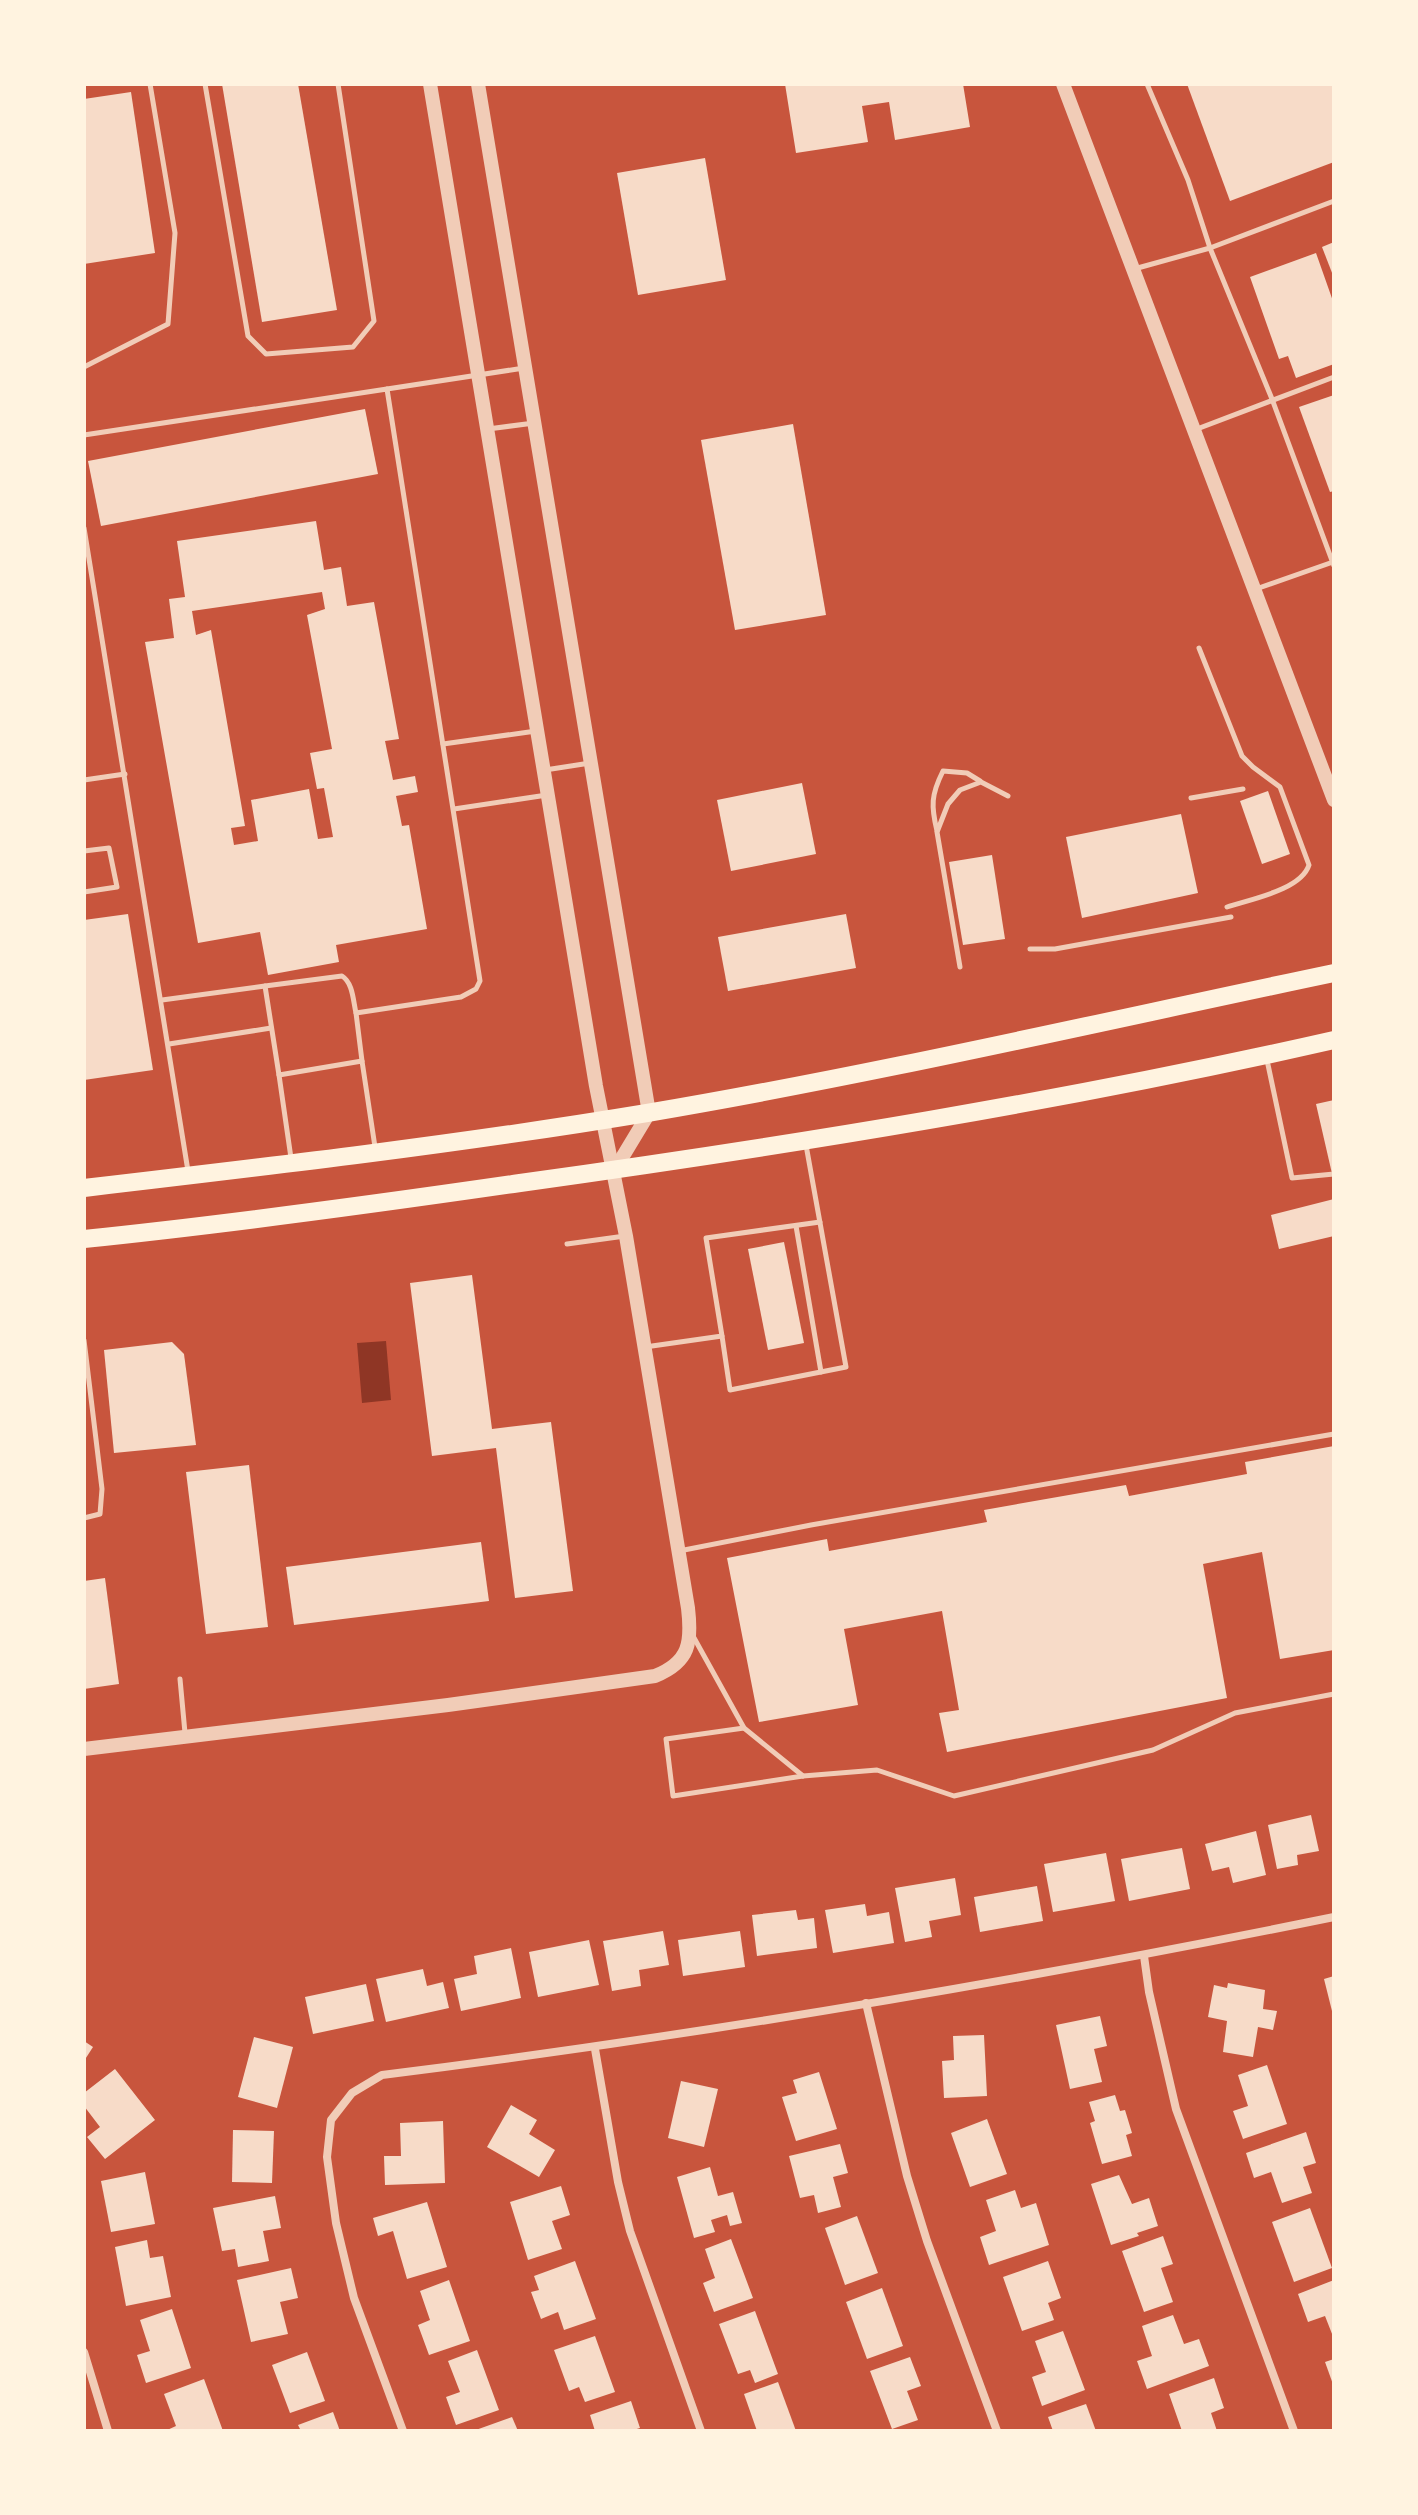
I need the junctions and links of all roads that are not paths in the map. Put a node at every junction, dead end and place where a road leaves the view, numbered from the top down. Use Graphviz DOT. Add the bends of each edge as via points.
graph roads {
  1 [pos="150,84"];
  2 [pos="205,84"];
  3 [pos="338,84"];
  4 [pos="430,84"];
  5 [pos="478,84"];
  6 [pos="1063,84"];
  7 [pos="1147,84"];
  8 [pos="1334,201"];
  9 [pos="1210,248"];
  10 [pos="1133,269"];
  11 [pos="84,367"];
  12 [pos="526,368"];
  13 [pos="478,375"];
  14 [pos="1334,377"];
  15 [pos="387,389"];
  16 [pos="1272,399"];
  17 [pos="535,423"];
  18 [pos="486,429"];
  19 [pos="1194,430"];
  20 [pos="84,435"];
  21 [pos="84,528"];
  22 [pos="1334,563"];
  23 [pos="1255,589"];
  24 [pos="1199,648"];
  25 [pos="537,731"];
  26 [pos="443,744"];
  27 [pos="591,762"];
  28 [pos="543,771"];
  29 [pos="125,774"];
  30 [pos="84,780"];
  31 [pos="1272,780"];
  32 [pos="981,782"];
  33 [pos="1263,783"];
  34 [pos="1243,789"];
  35 [pos="548,795"];
  36 [pos="1008,796"];
  37 [pos="1191,798"];
  38 [pos="1334,800"];
  39 [pos="453,809"];
  40 [pos="937,832"];
  41 [pos="84,851"];
  42 [pos="84,892"];
  43 [pos="1227,907"];
  44 [pos="1231,917"];
  45 [pos="1030,949"];
  46 [pos="960,967"];
  47 [pos="1334,973"];
  48 [pos="265,986"];
  49 [pos="162,1000"];
  50 [pos="356,1013"];
  51 [pos="271,1028"];
  52 [pos="1334,1040"];
  53 [pos="169,1044"];
  54 [pos="1266,1055"];
  55 [pos="362,1061"];
  56 [pos="279,1075"];
  57 [pos="649,1113"];
  58 [pos="603,1120"];
  59 [pos="805,1140"];
  60 [pos="376,1153"];
  61 [pos="291,1163"];
  62 [pos="614,1171"];
  63 [pos="1334,1174"];
  64 [pos="189,1176"];
  65 [pos="84,1188"];
  66 [pos="820,1222"];
  67 [pos="796,1226"];
  68 [pos="626,1236"];
  69 [pos="84,1239"];
  70 [pos="567,1244"];
  71 [pos="722,1336"];
  72 [pos="84,1340"];
  73 [pos="644,1347"];
  74 [pos="821,1372"];
  75 [pos="1334,1434"];
  76 [pos="84,1518"];
  77 [pos="678,1551"];
  78 [pos="691,1631"];
  79 [pos="180,1679"];
  80 [pos="1334,1694"];
  81 [pos="744,1728"];
  82 [pos="186,1738"];
  83 [pos="84,1749"];
  84 [pos="803,1776"];
  85 [pos="1334,1917"];
  86 [pos="1144,1956"];
  87 [pos="866,2003"];
  88 [pos="595,2049"];
  89 [pos="84,2352"];
  90 [pos="108,2431"];
  91 [pos="403,2431"];
  92 [pos="701,2431"];
  93 [pos="997,2431"];
  94 [pos="1294,2431"];
  1 -- 11 [label="lane" via="175,233 168,324"];
  2 -- 3 [label="lane" via="248,336 266,354 353,347 374,321"];
  4 -- 13 [label="street"];
  5 -- 12 [label="street"];
  6 -- 10 [label="street"];
  7 -- 9 [label="lane"];
  8 -- 9 [label="lane"];
  9 -- 10 [label="lane"];
  9 -- 16 [label="lane"];
  10 -- 19 [label="street"];
  12 -- 13 [label="lane"];
  12 -- 17 [label="street"];
  13 -- 15 [label="lane"];
  13 -- 18 [label="street"];
  14 -- 16 [label="lane"];
  15 -- 20 [label="lane"];
  15 -- 26 [label="lane"];
  16 -- 19 [label="lane"];
  16 -- 22 [label="lane"];
  17 -- 18 [label="lane"];
  17 -- 27 [label="street"];
  18 -- 25 [label="street"];
  19 -- 23 [label="street"];
  21 -- 29 [label="lane"];
  22 -- 23 [label="lane"];
  23 -- 38 [label="street"];
  24 -- 31 [label="lane" via="1242,756"];
  25 -- 26 [label="lane"];
  25 -- 28 [label="street"];
  26 -- 39 [label="lane"];
  27 -- 28 [label="lane"];
  27 -- 57 [label="street"];
  28 -- 35 [label="street"];
  29 -- 30 [label="lane"];
  29 -- 49 [label="lane"];
  31 -- 33 [label="lane"];
  31 -- 43 [label="lane" via="1280,787 1309,865 1295,883"];
  32 -- 36 [label="lane"];
  32 -- 40 [label="lane" via="960,790"];
  32 -- 40 [label="lane" via="967,773 943,771 932,810"];
  34 -- 37 [label="lane"];
  35 -- 39 [label="lane"];
  35 -- 58 [label="street"];
  39 -- 50 [label="lane" via="480,981 461,997"];
  40 -- 46 [label="lane"];
  41 -- 42 [label="lane" via="109,848 117,887"];
  44 -- 45 [label="lane"];
  47 -- 57 [label="main road"];
  48 -- 49 [label="lane"];
  48 -- 50 [label="lane" via="342,976 351,987"];
  48 -- 51 [label="lane"];
  49 -- 53 [label="lane"];
  50 -- 55 [label="lane"];
  51 -- 53 [label="lane"];
  51 -- 56 [label="lane"];
  52 -- 54 [label="main road"];
  53 -- 64 [label="lane"];
  54 -- 59 [label="main road" via="1018,1106"];
  54 -- 63 [label="lane" via="1292,1178"];
  55 -- 56 [label="lane"];
  55 -- 60 [label="lane"];
  56 -- 61 [label="lane"];
  57 -- 58 [label="main road"];
  57 -- 62 [label="street"];
  58 -- 60 [label="main road"];
  58 -- 62 [label="street"];
  59 -- 62 [label="main road"];
  59 -- 66 [label="lane"];
  60 -- 61 [label="main road"];
  61 -- 64 [label="main road"];
  62 -- 68 [label="street"];
  62 -- 69 [label="main road"];
  64 -- 65 [label="main road"];
  66 -- 67 [label="lane"];
  66 -- 74 [label="lane" via="846,1367"];
  67 -- 71 [label="lane" via="706,1238"];
  67 -- 74 [label="lane"];
  68 -- 70 [label="lane"];
  68 -- 73 [label="street"];
  71 -- 73 [label="lane"];
  71 -- 74 [label="lane" via="730,1390"];
  72 -- 76 [label="lane" via="102,1489 100,1514"];
  73 -- 77 [label="street"];
  75 -- 77 [label="lane"];
  77 -- 78 [label="street"];
  78 -- 81 [label="lane"];
  78 -- 82 [label="street" via="680,1662 655,1676"];
  79 -- 82 [label="lane"];
  80 -- 84 [label="lane" via="1235,1713 1153,1750 954,1796 877,1770"];
  81 -- 84 [label="lane"];
  81 -- 84 [label="lane" via="666,1739 673,1796"];
  82 -- 83 [label="street"];
  85 -- 86 [label="street"];
  86 -- 87 [label="street"];
  86 -- 94 [label="street" via="1176,2109"];
  87 -- 88 [label="street"];
  87 -- 93 [label="street" via="907,2176"];
  88 -- 91 [label="street" via="382,2075 352,2093 331,2120 327,2157 336,2223 354,2298"];
  88 -- 92 [label="street" via="630,2231"];
  89 -- 90 [label="street"];
}
